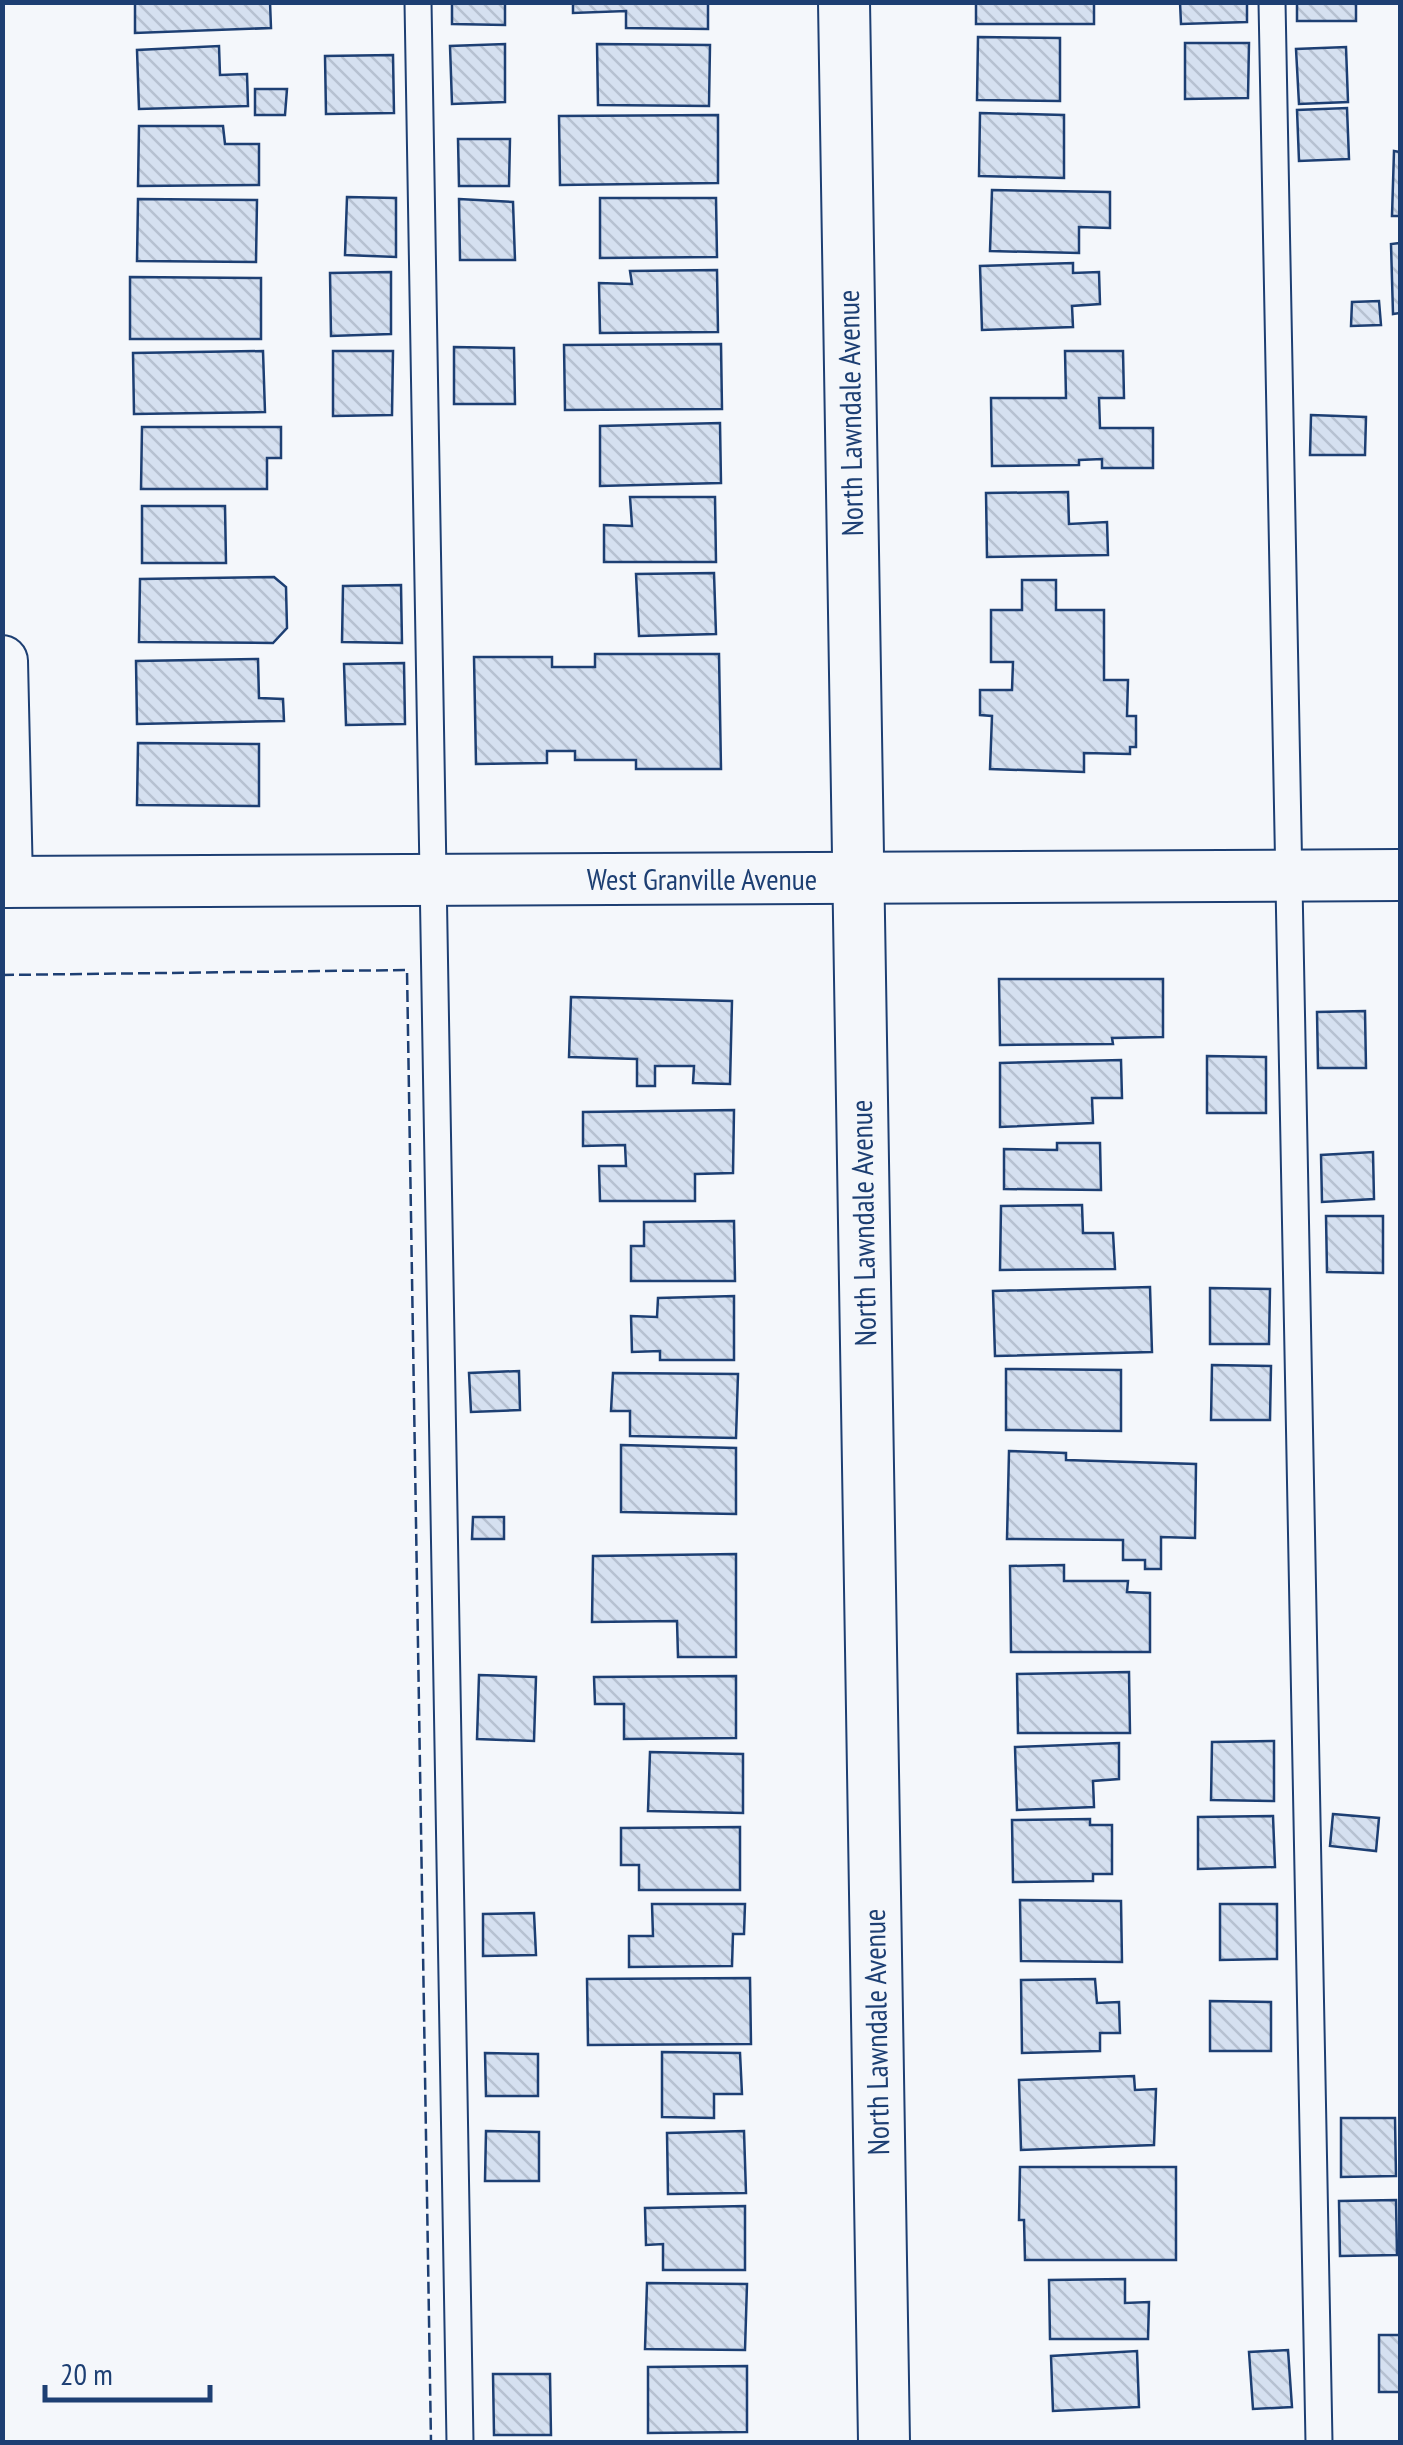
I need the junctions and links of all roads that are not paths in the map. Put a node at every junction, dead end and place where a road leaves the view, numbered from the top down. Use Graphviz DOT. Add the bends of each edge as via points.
graph roads {
  1 [pos="418,2"];
  2 [pos="844,2"];
  3 [pos="1272,2"];
  4 [pos="2,661"];
  5 [pos="1400,875"];
  6 [pos="1288,876"];
  7 [pos="858,879"];
  8 [pos="5,882"];
  9 [pos="433,882"];
  10 [pos="460,2442"];
  11 [pos="884,2442"];
  12 [pos="1319,2442"];
  1 -- 9 [label="lane"];
  2 -- 7 [label="street, North Lawndale Avenue"];
  3 -- 6 [label="lane"];
  4 -- 8 [label="street"];
  5 -- 6 [label="street, West Granville Avenue"];
  6 -- 7 [label="street, West Granville Avenue"];
  6 -- 12 [label="lane"];
  7 -- 9 [label="street, West Granville Avenue"];
  7 -- 11 [label="street, North Lawndale Avenue"];
  8 -- 9 [label="street, West Granville Avenue"];
  9 -- 10 [label="lane"];
}
